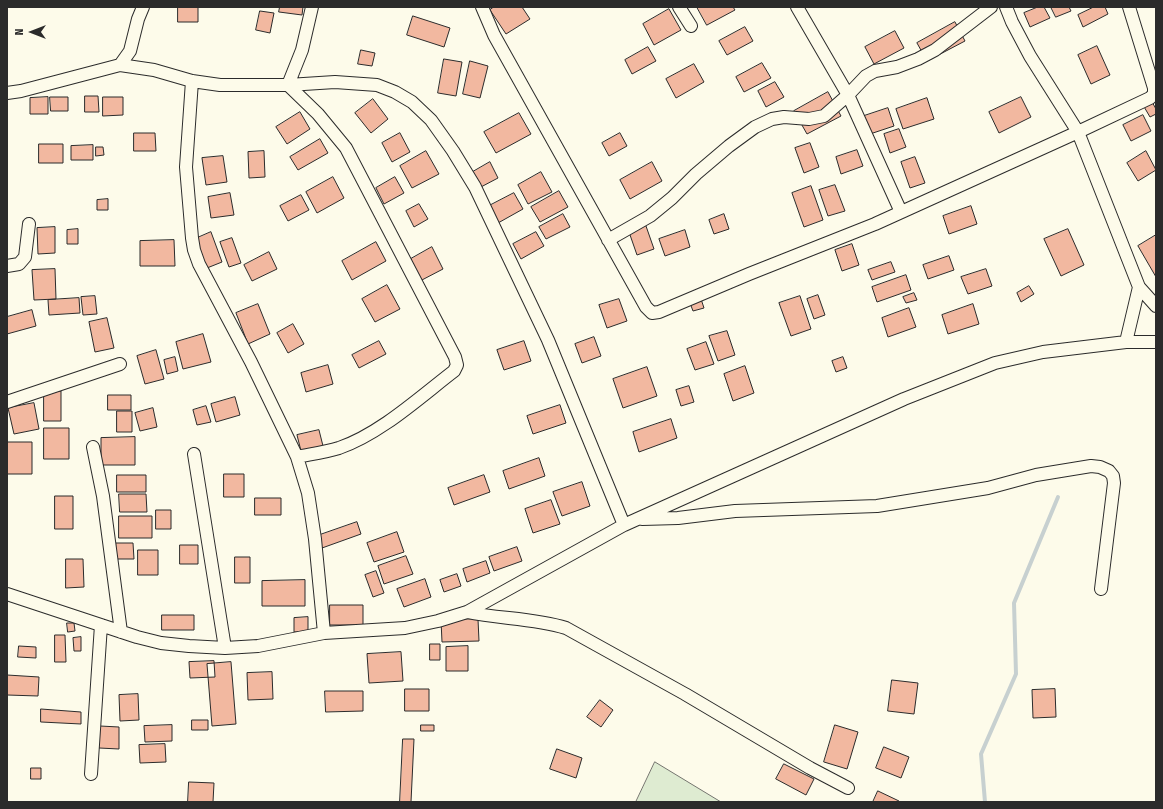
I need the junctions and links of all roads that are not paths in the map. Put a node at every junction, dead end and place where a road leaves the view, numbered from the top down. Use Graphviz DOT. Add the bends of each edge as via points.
graph roads {
  1 [pos="143,7"];
  2 [pos="312,7"];
  3 [pos="482,7"];
  4 [pos="679,7"];
  5 [pos="797,7"];
  6 [pos="991,7"];
  7 [pos="1006,7"];
  8 [pos="1129,7"];
  9 [pos="691,26"];
  10 [pos="120,65"];
  11 [pos="192,81"];
  12 [pos="288,85"];
  13 [pos="7,94"];
  14 [pos="848,95"];
  15 [pos="1078,132"];
  16 [pos="901,212"];
  17 [pos="29,224"];
  18 [pos="608,240"];
  19 [pos="7,266"];
  20 [pos="1139,287"];
  21 [pos="1156,306"];
  22 [pos="1126,342"];
  23 [pos="1156,342"];
  24 [pos="120,364"];
  25 [pos="7,402"];
  26 [pos="93,447"];
  27 [pos="194,454"];
  28 [pos="297,457"];
  29 [pos="639,519"];
  30 [pos="624,525"];
  31 [pos="1101,589"];
  32 [pos="7,594"];
  33 [pos="467,612"];
  34 [pos="101,625"];
  35 [pos="121,632"];
  36 [pos="324,633"];
  37 [pos="225,648"];
  38 [pos="91,774"];
  39 [pos="848,788"];
  1 -- 10 [label="street" via="130,51"];
  2 -- 12 [label="street" via="302,50"];
  3 -- 18 [label="street" via="494,35"];
  4 -- 9 [label="street"];
  5 -- 14 [label="street"];
  6 -- 14 [label="street" via="935,50 897,67 875,71 866,76"];
  7 -- 15 [label="street" via="1030,56"];
  8 -- 15 [label="street" via="1154,94"];
  10 -- 11 [label="street" via="154,70"];
  10 -- 13 [label="street"];
  11 -- 12 [label="street" via="220,85"];
  11 -- 28 [label="street" via="186,167 194,250"];
  12 -- 28 [label="street" via="318,114 346,148 457,365 454,371 375,431 341,447"];
  12 -- 30 [label="street" via="335,82 377,85 412,102 431,120 475,187 545,334"];
  14 -- 16 [label="street"];
  14 -- 18 [label="street" via="824,116 809,119 784,117 772,119 755,127 729,146 650,216"];
  15 -- 16 [label="street"];
  15 -- 20 [label="street"];
  16 -- 18 [label="street" via="652,313 646,307"];
  17 -- 19 [label="street" via="25,257 19,264"];
  20 -- 21 [label="street"];
  20 -- 22 [label="street"];
  22 -- 23 [label="street"];
  22 -- 29 [label="street" via="1043,352 995,363 904,399"];
  24 -- 25 [label="street"];
  26 -- 35 [label="street" via="104,496"];
  27 -- 37 [label="street"];
  28 -- 36 [label="street" via="308,493"];
  29 -- 30 [label="street"];
  29 -- 31 [label="street" via="664,519 735,511 877,506 988,488 1073,468 1100,467 1109,471 1114,483"];
  30 -- 33 [label="street"];
  32 -- 34 [label="street"];
  33 -- 36 [label="street" via="405,628"];
  33 -- 39 [label="street" via="543,622 566,628"];
  34 -- 35 [label="street"];
  34 -- 38 [label="street"];
  35 -- 37 [label="street" via="161,643"];
  36 -- 37 [label="street" via="258,646"];
}
